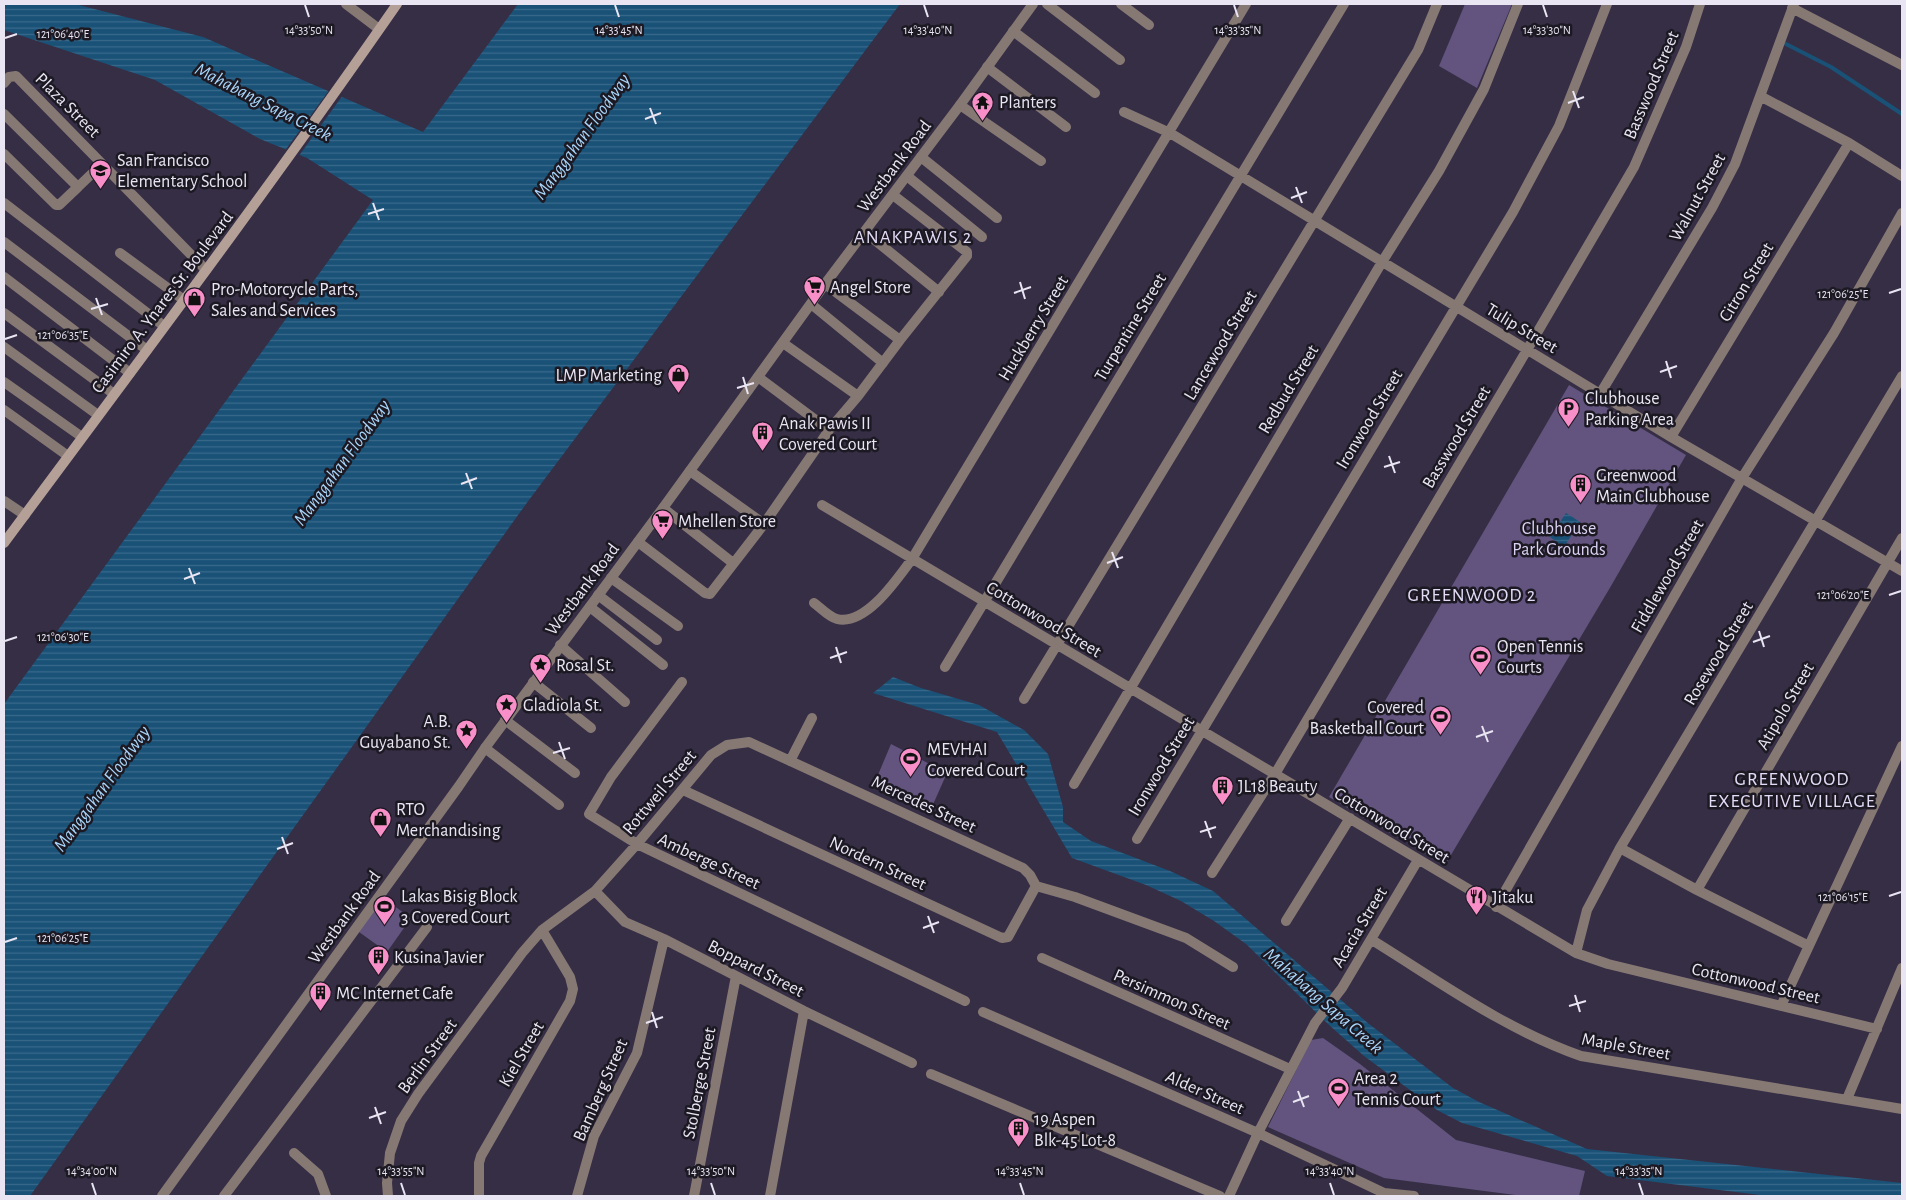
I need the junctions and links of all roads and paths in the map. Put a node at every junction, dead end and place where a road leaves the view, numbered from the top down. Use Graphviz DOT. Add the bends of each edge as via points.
graph roads {
  1 [pos="346,4"];
  2 [pos="396,4"];
  3 [pos="1033,4"];
  4 [pos="1047,4"];
  5 [pos="1122,4"];
  6 [pos="1246,4"];
  7 [pos="1344,4"];
  8 [pos="1437,4"];
  9 [pos="1518,4"];
  10 [pos="1607,4"];
  11 [pos="1700,4"];
  12 [pos="1793,6"];
  13 [pos="1149,25"];
  14 [pos="379,29"];
  15 [pos="1012,31"];
  16 [pos="1120,60"];
  17 [pos="1902,65"];
  18 [pos="987,67"];
  19 [pos="6,80"];
  20 [pos="1095,93"];
  21 [pos="1760,96"];
  22 [pos="960,105"];
  23 [pos="1124,112"];
  24 [pos="4,114"];
  25 [pos="1066,127"];
  26 [pos="1170,133"];
  27 [pos="1848,143"];
  28 [pos="4,154"];
  29 [pos="921,157"];
  30 [pos="1042,161"];
  31 [pos="102,164"];
  32 [pos="907,176"];
  33 [pos="1241,176"];
  34 [pos="1902,176"];
  35 [pos="78,187"];
  36 [pos="893,195"];
  37 [pos="4,202"];
  38 [pos="1902,213"];
  39 [pos="997,218"];
  40 [pos="1314,221"];
  41 [pos="865,232"];
  42 [pos="982,237"];
  43 [pos="4,242"];
  44 [pos="120,253"];
  45 [pos="1382,262"];
  46 [pos="206,270"];
  47 [pos="4,277"];
  48 [pos="825,284"];
  49 [pos="939,292"];
  50 [pos="184,300"];
  51 [pos="811,304"];
  52 [pos="1456,307"];
  53 [pos="4,313"];
  54 [pos="164,326"];
  55 [pos="900,340"];
  56 [pos="783,343"];
  57 [pos="4,347"];
  58 [pos="146,350"];
  59 [pos="1527,350"];
  60 [pos="883,362"];
  61 [pos="130,373"];
  62 [pos="1902,376"];
  63 [pos="758,377"];
  64 [pos="4,382"];
  65 [pos="114,394"];
  66 [pos="1600,394"];
  67 [pos="858,396"];
  68 [pos="4,410"];
  69 [pos="98,415"];
  70 [pos="829,430"];
  71 [pos="82,437"];
  72 [pos="1671,437"];
  73 [pos="68,456"];
  74 [pos="690,470"];
  75 [pos="1742,478"];
  76 [pos="4,502"];
  77 [pos="822,505"];
  78 [pos="663,508"];
  79 [pos="25,515"];
  80 [pos="1816,520"];
  81 [pos="764,524"];
  82 [pos="1902,538"];
  83 [pos="638,542"];
  84 [pos="4,543"];
  85 [pos="912,559"];
  86 [pos="733,563"];
  87 [pos="1888,563"];
  88 [pos="1902,571"];
  89 [pos="611,578"];
  90 [pos="598,595"];
  91 [pos="985,602"];
  92 [pos="814,603"];
  93 [pos="590,607"];
  94 [pos="678,626"];
  95 [pos="657,640"];
  96 [pos="1057,645"];
  97 [pos="560,646"];
  98 [pos="663,665"];
  99 [pos="945,667"];
  100 [pos="533,682"];
  101 [pos="682,682"];
  102 [pos="1129,688"];
  103 [pos="1024,699"];
  104 [pos="625,702"];
  105 [pos="812,718"];
  106 [pos="505,720"];
  107 [pos="591,728"];
  108 [pos="1201,731"];
  109 [pos="1902,746"];
  110 [pos="485,748"];
  111 [pos="790,760"];
  112 [pos="575,773"];
  113 [pos="1275,774"];
  114 [pos="1074,784"];
  115 [pos="683,790"];
  116 [pos="559,805"];
  117 [pos="1350,818"];
  118 [pos="1137,839"];
  119 [pos="637,844"];
  120 [pos="1620,848"];
  121 [pos="1418,860"];
  122 [pos="1212,873"];
  123 [pos="1036,886"];
  124 [pos="1697,890"];
  125 [pos="595,891"];
  126 [pos="1496,907"];
  127 [pos="1286,921"];
  128 [pos="427,927"];
  129 [pos="542,930"];
  130 [pos="664,939"];
  131 [pos="1372,940"];
  132 [pos="1809,946"];
  133 [pos="1576,953"];
  134 [pos="1042,958"];
  135 [pos="1233,967"];
  136 [pos="1902,968"];
  137 [pos="736,976"];
  138 [pos="965,1001"];
  139 [pos="1782,1006"];
  140 [pos="804,1011"];
  141 [pos="983,1012"];
  142 [pos="1877,1029"];
  143 [pos="912,1063"];
  144 [pos="1290,1069"];
  145 [pos="931,1074"];
  146 [pos="1847,1099"];
  147 [pos="1902,1109"];
  148 [pos="1258,1133"];
  149 [pos="294,1153"];
  150 [pos="162,1196"];
  151 [pos="224,1196"];
  152 [pos="326,1196"];
  153 [pos="388,1196"];
  154 [pos="479,1196"];
  155 [pos="577,1196"];
  156 [pos="694,1196"];
  157 [pos="770,1196"];
  158 [pos="1220,1196"];
  159 [pos="1229,1196"];
  160 [pos="1414,1196"];
  1 -- 14 [label="street"];
  2 -- 14 [label="main road, Casimiro A. Ynares Sr. Boulevard"];
  3 -- 15 [label="street, Westbank Road"];
  4 -- 16 [label="street"];
  5 -- 13 [label="street"];
  6 -- 26 [label="street, Huckberry Street"];
  7 -- 33 [label="street, Turpentine Street"];
  8 -- 40 [label="street, Lancewood Street" via="1418,50"];
  9 -- 45 [label="street, Redbud Street" via="1484,89"];
  10 -- 52 [label="street, Ironwood Street" via="1559,126 1513,212"];
  11 -- 59 [label="street, Basswood Street" via="1686,48 1634,167"];
  12 -- 17 [label="street"];
  12 -- 21 [label="street, Walnut Street"];
  14 -- 46 [label="main road, Casimiro A. Ynares Sr. Boulevard"];
  15 -- 18 [label="street, Westbank Road"];
  15 -- 20 [label="street"];
  18 -- 22 [label="street, Westbank Road"];
  18 -- 25 [label="street"];
  19 -- 31 [label="street, Plaza Street" via="16,76"];
  21 -- 27 [label="street"];
  21 -- 66 [label="street, Walnut Street" via="1735,164 1712,208"];
  22 -- 29 [label="street, Westbank Road"];
  22 -- 30 [label="street"];
  23 -- 26 [label="street, Tulip Street"];
  24 -- 35 [label="street"];
  26 -- 33 [label="street, Tulip Street"];
  26 -- 85 [label="street, Huckberry Street"];
  27 -- 34 [label="street"];
  27 -- 72 [label="street, Citron Street"];
  28 -- 35 [label="street" via="56,205 59,206"];
  29 -- 32 [label="street, Westbank Road"];
  29 -- 39 [label="street"];
  31 -- 35 [label="street"];
  31 -- 46 [label="street, Plaza Street"];
  32 -- 36 [label="street, Westbank Road"];
  32 -- 42 [label="street"];
  33 -- 40 [label="street, Tulip Street"];
  33 -- 91 [label="street, Turpentine Street"];
  36 -- 41 [label="street, Westbank Road"];
  36 -- 49 [label="street" via="967,252"];
  37 -- 54 [label="street"];
  38 -- 75 [label="street, Fiddlewood Street" via="1834,333"];
  40 -- 45 [label="street, Tulip Street"];
  40 -- 96 [label="street, Lancewood Street"];
  41 -- 48 [label="street, Westbank Road"];
  41 -- 49 [label="street"];
  43 -- 58 [label="street"];
  44 -- 50 [label="street"];
  45 -- 52 [label="street, Tulip Street"];
  45 -- 102 [label="street, Redbud Street"];
  46 -- 50 [label="main road, Casimiro A. Ynares Sr. Boulevard"];
  47 -- 61 [label="street"];
  48 -- 51 [label="street, Westbank Road"];
  48 -- 55 [label="street"];
  49 -- 55 [label="street"];
  50 -- 54 [label="main road, Casimiro A. Ynares Sr. Boulevard"];
  51 -- 56 [label="street, Westbank Road"];
  51 -- 60 [label="street"];
  52 -- 59 [label="street, Tulip Street"];
  52 -- 108 [label="street, Ironwood Street"];
  53 -- 65 [label="street"];
  54 -- 58 [label="main road, Casimiro A. Ynares Sr. Boulevard"];
  55 -- 60 [label="street"];
  56 -- 63 [label="street, Westbank Road"];
  56 -- 67 [label="street"];
  57 -- 69 [label="street"];
  58 -- 61 [label="main road, Casimiro A. Ynares Sr. Boulevard"];
  59 -- 66 [label="street, Tulip Street"];
  59 -- 113 [label="street, Basswood Street"];
  60 -- 67 [label="street"];
  61 -- 65 [label="main road, Casimiro A. Ynares Sr. Boulevard"];
  62 -- 80 [label="street, Rosewood Street"];
  63 -- 70 [label="street"];
  63 -- 74 [label="street, Westbank Road"];
  64 -- 71 [label="street"];
  65 -- 69 [label="main road, Casimiro A. Ynares Sr. Boulevard"];
  66 -- 72 [label="street, Tulip Street"];
  67 -- 70 [label="street"];
  68 -- 73 [label="street"];
  69 -- 71 [label="main road, Casimiro A. Ynares Sr. Boulevard"];
  70 -- 81 [label="street"];
  71 -- 73 [label="main road, Casimiro A. Ynares Sr. Boulevard"];
  72 -- 75 [label="street, Tulip Street"];
  73 -- 79 [label="main road, Casimiro A. Ynares Sr. Boulevard"];
  74 -- 78 [label="street, Westbank Road"];
  74 -- 81 [label="street"];
  75 -- 80 [label="street, Tulip Street"];
  75 -- 126 [label="street, Fiddlewood Street"];
  76 -- 79 [label="street"];
  77 -- 85 [label="street, Cottonwood Street"];
  78 -- 83 [label="street, Westbank Road"];
  78 -- 86 [label="street"];
  79 -- 84 [label="main road, Casimiro A. Ynares Sr. Boulevard"];
  80 -- 87 [label="street, Tulip Street"];
  80 -- 120 [label="street, Rosewood Street"];
  81 -- 86 [label="street"];
  82 -- 87 [label="street, Atipolo Street"];
  83 -- 86 [label="street" via="705,593 710,594"];
  83 -- 89 [label="street, Westbank Road"];
  85 -- 91 [label="street, Cottonwood Street"];
  85 -- 92 [label="street, Huckberry Street" via="886,593 851,619 836,618"];
  87 -- 88 [label="street, Tulip Street"];
  87 -- 124 [label="street, Atipolo Street"];
  89 -- 90 [label="street, Westbank Road"];
  89 -- 94 [label="street"];
  90 -- 93 [label="street, Westbank Road"];
  90 -- 95 [label="street"];
  91 -- 96 [label="street, Cottonwood Street"];
  91 -- 99 [label="street, Turpentine Street"];
  93 -- 97 [label="street, Westbank Road"];
  93 -- 98 [label="street"];
  96 -- 102 [label="street, Cottonwood Street"];
  96 -- 103 [label="street, Lancewood Street"];
  97 -- 100 [label="street, Westbank Road"];
  97 -- 104 [label="street"];
  100 -- 106 [label="street, Westbank Road"];
  100 -- 107 [label="street"];
  101 -- 119 [label="street, Amberge Street" via="589,812"];
  102 -- 108 [label="street, Cottonwood Street"];
  102 -- 114 [label="street, Redbud Street"];
  105 -- 111 [label="street"];
  106 -- 110 [label="street, Westbank Road"];
  106 -- 112 [label="street"];
  108 -- 113 [label="street, Cottonwood Street"];
  108 -- 118 [label="street, Ironwood Street"];
  109 -- 132 [label="street"];
  110 -- 116 [label="street"];
  110 -- 150 [label="street, Westbank Road"];
  111 -- 115 [label="street, Rottweil Street" via="749,742 727,745 711,755"];
  111 -- 123 [label="street, Mercedes Street" via="1022,868"];
  113 -- 117 [label="street, Cottonwood Street"];
  113 -- 122 [label="street, Basswood Street"];
  115 -- 119 [label="street, Rottweil Street"];
  115 -- 123 [label="street, Nordern Street" via="1002,938 1008,937"];
  117 -- 121 [label="street, Cottonwood Street"];
  117 -- 127 [label="street"];
  119 -- 125 [label="street, Rottweil Street"];
  119 -- 138 [label="street, Amberge Street"];
  120 -- 124 [label="street"];
  120 -- 133 [label="street, Rosewood Street" via="1587,910"];
  121 -- 126 [label="street, Cottonwood Street"];
  121 -- 131 [label="street, Acacia Street"];
  123 -- 135 [label="street" via="1186,938"];
  124 -- 132 [label="street"];
  125 -- 129 [label="street, Berlin Street"];
  125 -- 130 [label="street, Boppard Street" via="620,919"];
  126 -- 133 [label="street, Cottonwood Street"];
  128 -- 151 [label="street"];
  129 -- 153 [label="street, Berlin Street" via="401,1120 390,1153"];
  129 -- 154 [label="street, Kiel Street" via="570,977 573,989 570,1001 481,1156"];
  130 -- 137 [label="street, Boppard Street"];
  130 -- 155 [label="street, Bamberg Street" via="637,1052 594,1136"];
  131 -- 144 [label="street, Acacia Street" via="1315,1023"];
  131 -- 146 [label="street, Maple Street" via="1514,1028 1581,1056"];
  132 -- 139 [label="street"];
  133 -- 139 [label="street, Cottonwood Street" via="1608,964"];
  134 -- 144 [label="street, Persimmon Street"];
  136 -- 142 [label="street"];
  137 -- 140 [label="street, Boppard Street"];
  137 -- 156 [label="street, Stolberge Street"];
  139 -- 142 [label="street, Cottonwood Street"];
  140 -- 143 [label="street, Boppard Street"];
  140 -- 157 [label="street"];
  141 -- 148 [label="street, Alder Street"];
  142 -- 146 [label="street"];
  144 -- 148 [label="street, Acacia Street"];
  145 -- 158 [label="street"];
  146 -- 147 [label="street, Maple Street"];
  148 -- 159 [label="street, Acacia Street"];
  148 -- 160 [label="street, Alder Street" via="1384,1192"];
  149 -- 152 [label="street" via="318,1174"];
}
